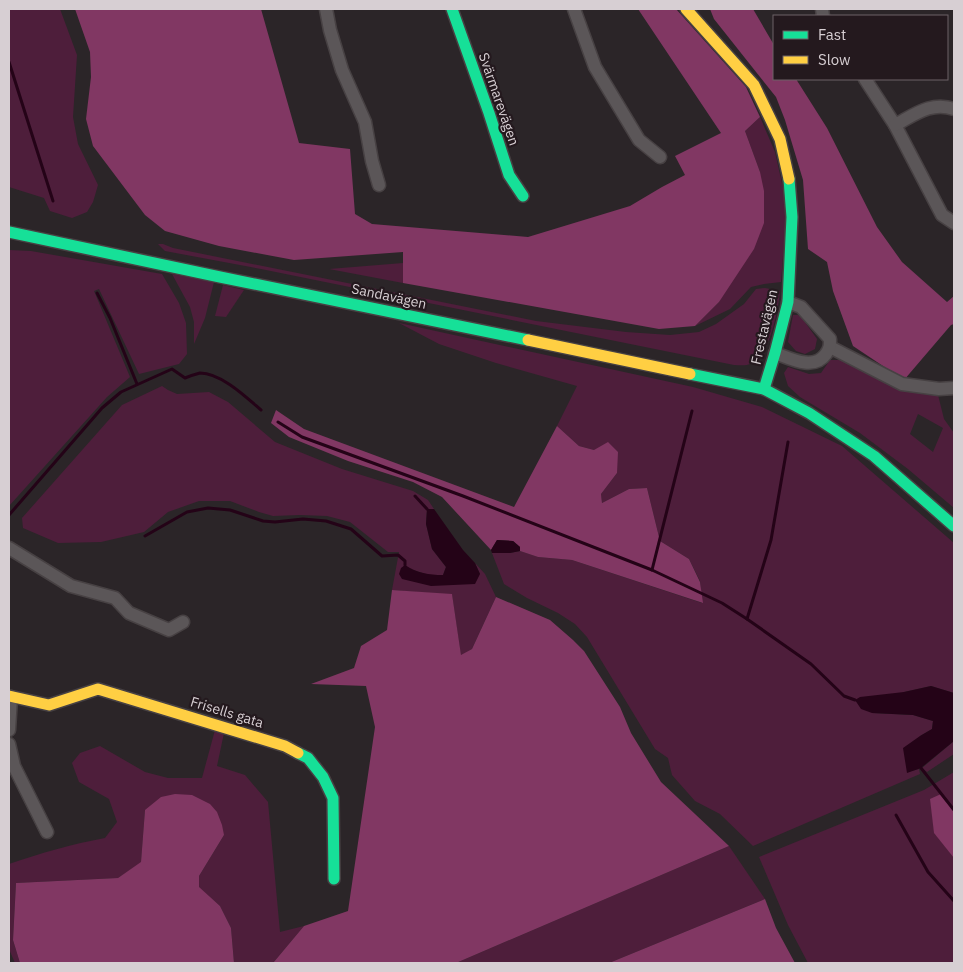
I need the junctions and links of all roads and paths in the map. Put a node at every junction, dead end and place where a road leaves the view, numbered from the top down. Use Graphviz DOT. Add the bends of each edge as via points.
graph roads {
  1 [pos="326,9"];
  2 [pos="452,9"];
  3 [pos="574,9"];
  4 [pos="686,9"];
  5 [pos="866,80"];
  6 [pos="954,109"];
  7 [pos="895,125"];
  8 [pos="660,157"];
  9 [pos="379,185"];
  10 [pos="523,196"];
  11 [pos="954,223"];
  12 [pos="9,232"];
  13 [pos="788,302"];
  14 [pos="830,347"];
  15 [pos="775,353"];
  16 [pos="954,388"];
  17 [pos="764,389"];
  18 [pos="954,526"];
  19 [pos="9,548"];
  20 [pos="183,622"];
  21 [pos="10,697"];
  22 [pos="9,730"];
  23 [pos="9,744"];
  24 [pos="47,832"];
  25 [pos="334,880"];
  1 -- 9 [label="street" via="342,70 364,122"];
  2 -- 10 [label="street, Svärmarevägen" via="509,175"];
  3 -- 8 [label="street" via="600,75 639,140"];
  4 -- 13 [label="street, Frestavägen" via="754,85 780,139 792,209"];
  5 -- 7 [label="street"];
  6 -- 7 [label="street" via="933,106"];
  7 -- 11 [label="street" via="942,215"];
  12 -- 17 [label="street, Sandavägen"];
  13 -- 14 [label="street" via="801,307 830,339"];
  13 -- 15 [label="street, Frestavägen"];
  14 -- 15 [label="street" via="823,358 814,363"];
  14 -- 16 [label="street" via="902,384"];
  15 -- 17 [label="street, Frestavägen"];
  17 -- 18 [label="street" via="874,456"];
  19 -- 20 [label="street" via="71,586 115,598 130,613 161,627 169,630"];
  21 -- 22 [label="street, Frisells gata"];
  21 -- 25 [label="street, Frisells gata" via="49,704 98,689 285,746 308,758 323,777 333,798"];
  23 -- 24 [label="street" via="14,766"];
}
